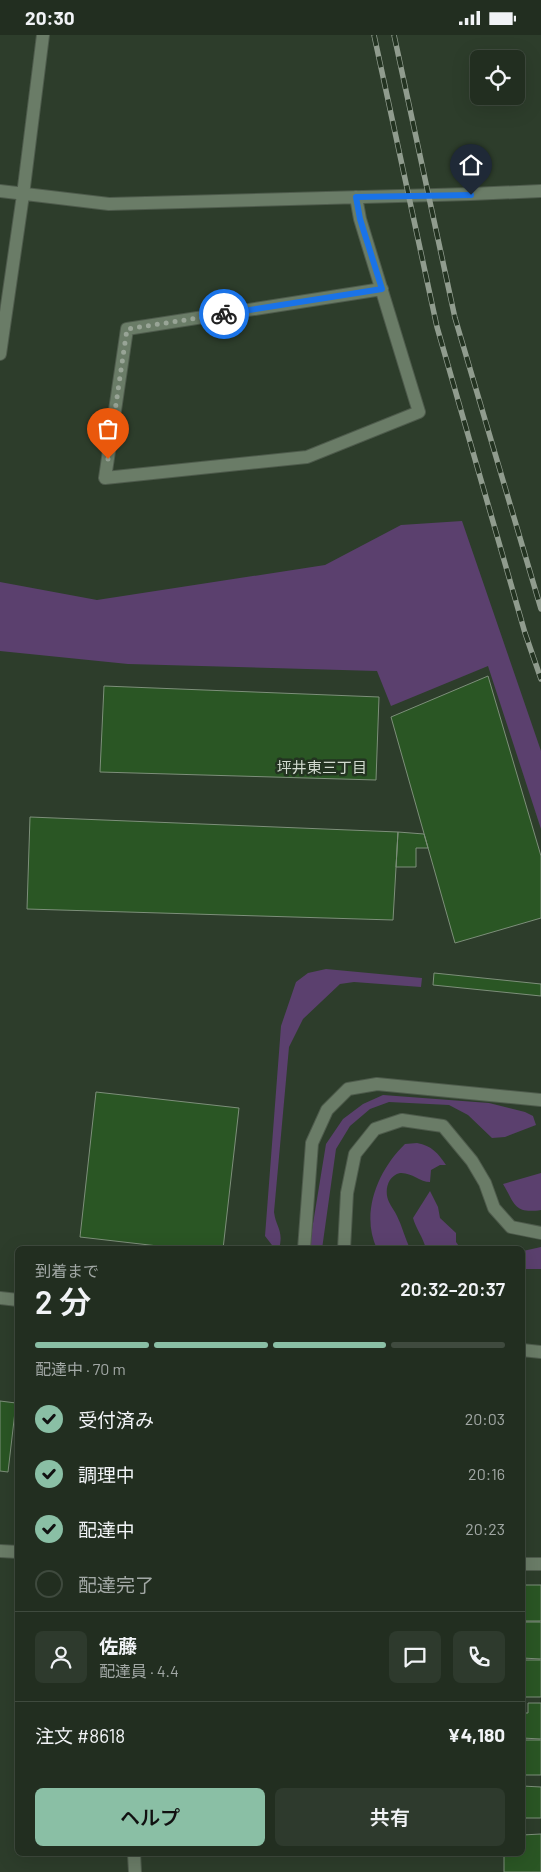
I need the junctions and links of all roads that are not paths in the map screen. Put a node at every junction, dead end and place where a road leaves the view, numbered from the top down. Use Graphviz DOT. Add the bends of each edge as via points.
graph roads {
  1 [pos="43,35"];
  2 [pos="0,191"];
  3 [pos="541,191"];
  4 [pos="23,195"];
  5 [pos="356,197"];
  6 [pos="382,289"];
  7 [pos="0,354"];
  8 [pos="541,1099"];
  9 [pos="541,1233"];
  10 [pos="304,1246"];
  11 [pos="344,1246"];
  12 [pos="0,1298"];
  13 [pos="15,1300"];
  14 [pos="525,1350"];
  15 [pos="541,1352"];
  16 [pos="0,1551"];
  17 [pos="15,1552"];
  18 [pos="525,1563"];
  19 [pos="541,1564"];
  20 [pos="134,1856"];
  21 [pos="135,1872"];
  1 -- 4 [label="street"];
  2 -- 4 [label="street"];
  3 -- 5 [label="street"];
  4 -- 5 [label="street" via="109,203"];
  4 -- 7 [label="street"];
  5 -- 6 [label="street"];
  6 -- 6 [label="street" via="419,413 307,457 105,478 127,329"];
  8 -- 10 [label="street" via="377,1084 348,1089 327,1110 312,1143"];
  9 -- 11 [label="street" via="511,1227 494,1208 472,1161 443,1126 402,1120 375,1129 355,1154 347,1193"];
  12 -- 13 [label="street"];
  14 -- 15 [label="street"];
  16 -- 17 [label="street"];
  18 -- 19 [label="street"];
  20 -- 21 [label="street"];
}
